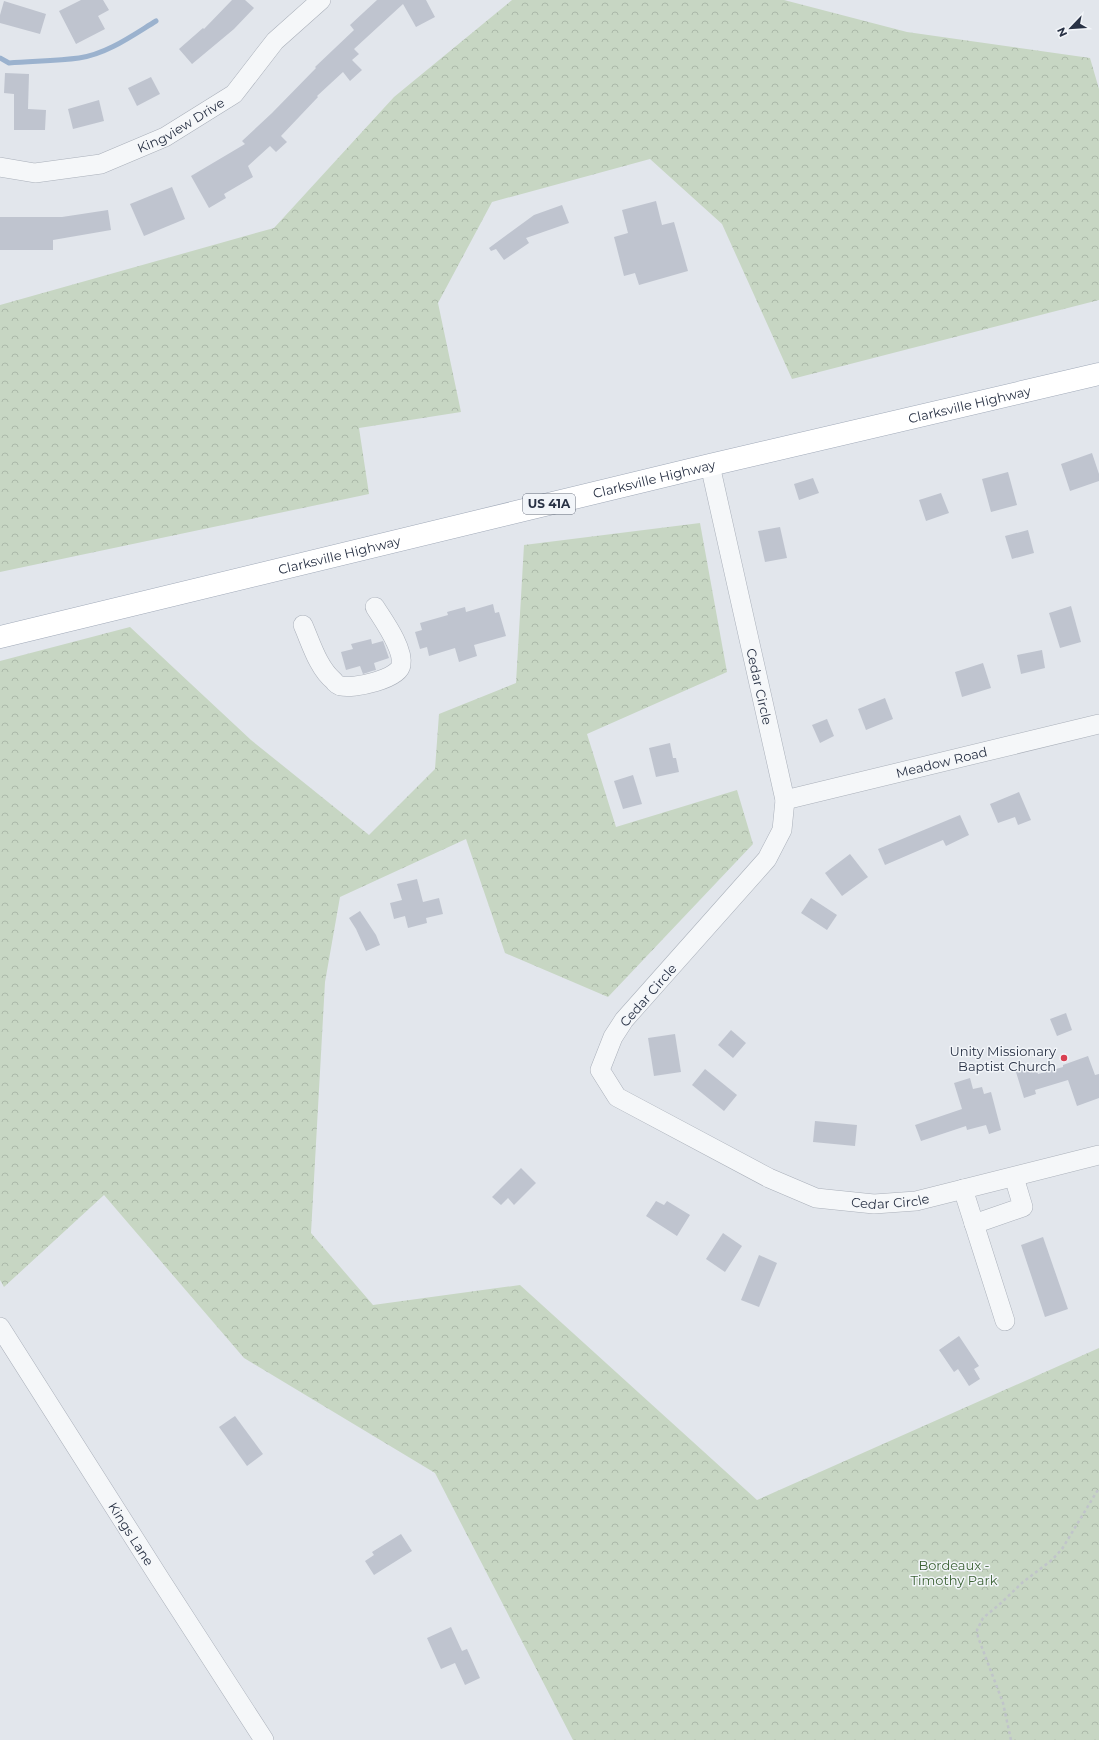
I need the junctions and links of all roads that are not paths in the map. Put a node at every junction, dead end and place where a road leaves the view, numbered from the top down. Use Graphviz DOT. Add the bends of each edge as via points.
graph roads {
  1 [pos="321,0"];
  2 [pos="0,167"];
  3 [pos="1099,374"];
  4 [pos="710,465"];
  5 [pos="375,607"];
  6 [pos="303,625"];
  7 [pos="0,637"];
  8 [pos="1099,724"];
  9 [pos="785,800"];
  10 [pos="1099,1155"];
  11 [pos="1014,1177"];
  12 [pos="963,1189"];
  13 [pos="974,1224"];
  14 [pos="1006,1321"];
  15 [pos="0,1327"];
  16 [pos="264,1740"];
  1 -- 2 [label="street, Kingview Drive" via="276,41 234,94 165,137 101,164 35,173"];
  3 -- 4 [label="main road, Clarksville Highway / US 41A"];
  4 -- 7 [label="main road, Clarksville Highway / US 41A"];
  4 -- 9 [label="street, Cedar Circle"];
  5 -- 6 [label="street" via="400,652 401,665 397,673 367,683 341,686 333,681 318,658"];
  8 -- 9 [label="street, Meadow Road"];
  9 -- 12 [label="street, Cedar Circle" via="782,830 767,859 624,1020 613,1037 600,1070 617,1097 769,1178 816,1198 874,1204 916,1201"];
  10 -- 11 [label="street, Cedar Circle"];
  11 -- 12 [label="street, Cedar Circle"];
  11 -- 13 [label="street" via="1023,1207"];
  12 -- 13 [label="street"];
  13 -- 14 [label="street"];
  15 -- 16 [label="street, Kings Lane"];
}
